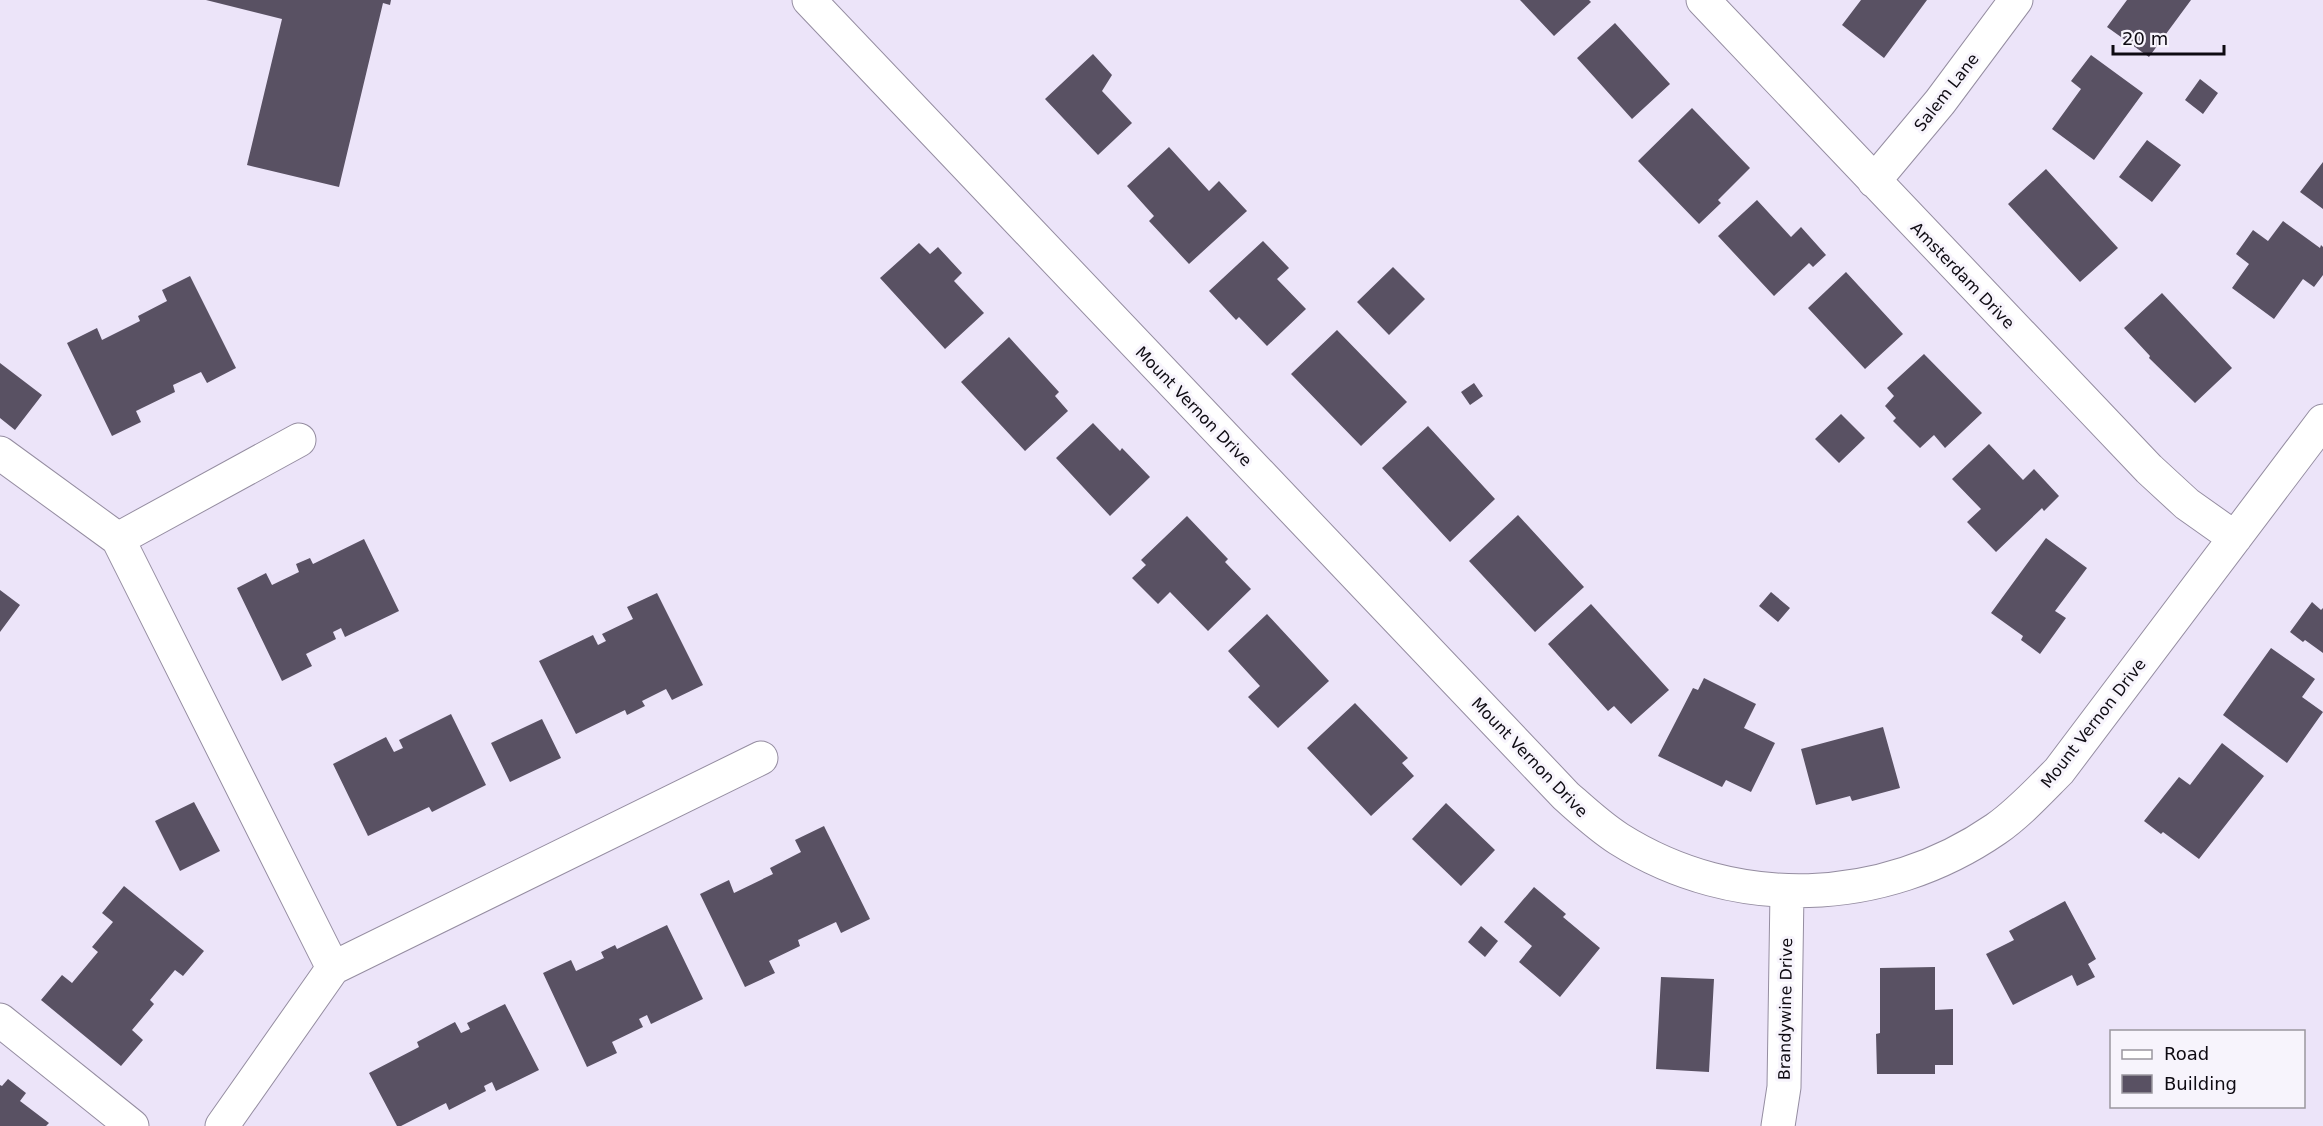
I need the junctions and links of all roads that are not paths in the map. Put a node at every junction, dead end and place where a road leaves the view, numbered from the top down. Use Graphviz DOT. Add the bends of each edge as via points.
graph roads {
  1 [pos="808,0"];
  2 [pos="1702,0"];
  3 [pos="2016,0"];
  4 [pos="1874,181"];
  5 [pos="2323,421"];
  6 [pos="299,440"];
  7 [pos="0,453"];
  8 [pos="2235,538"];
  9 [pos="118,539"];
  10 [pos="761,758"];
  11 [pos="1787,892"];
  12 [pos="333,968"];
  13 [pos="0,1020"];
  14 [pos="132,1126"];
  15 [pos="222,1126"];
  16 [pos="1778,1126"];
  1 -- 11 [label="street, Mount Vernon Drive" via="1582,811 1618,838 1680,870 1752,889"];
  2 -- 4 [label="street, Amsterdam Drive"];
  3 -- 4 [label="street, Salem Lane" via="1940,102"];
  4 -- 8 [label="street, Amsterdam Drive" via="2149,469 2187,504"];
  5 -- 8 [label="street, Mount Vernon Drive"];
  6 -- 9 [label="street"];
  7 -- 9 [label="street"];
  8 -- 11 [label="street, Mount Vernon Drive" via="2059,771 2020,810 1970,845 1904,875 1830,891"];
  9 -- 12 [label="street"];
  10 -- 12 [label="street"];
  11 -- 16 [label="street, Brandywine Drive" via="1784,1087"];
  12 -- 15 [label="street"];
  13 -- 14 [label="street"];
}
